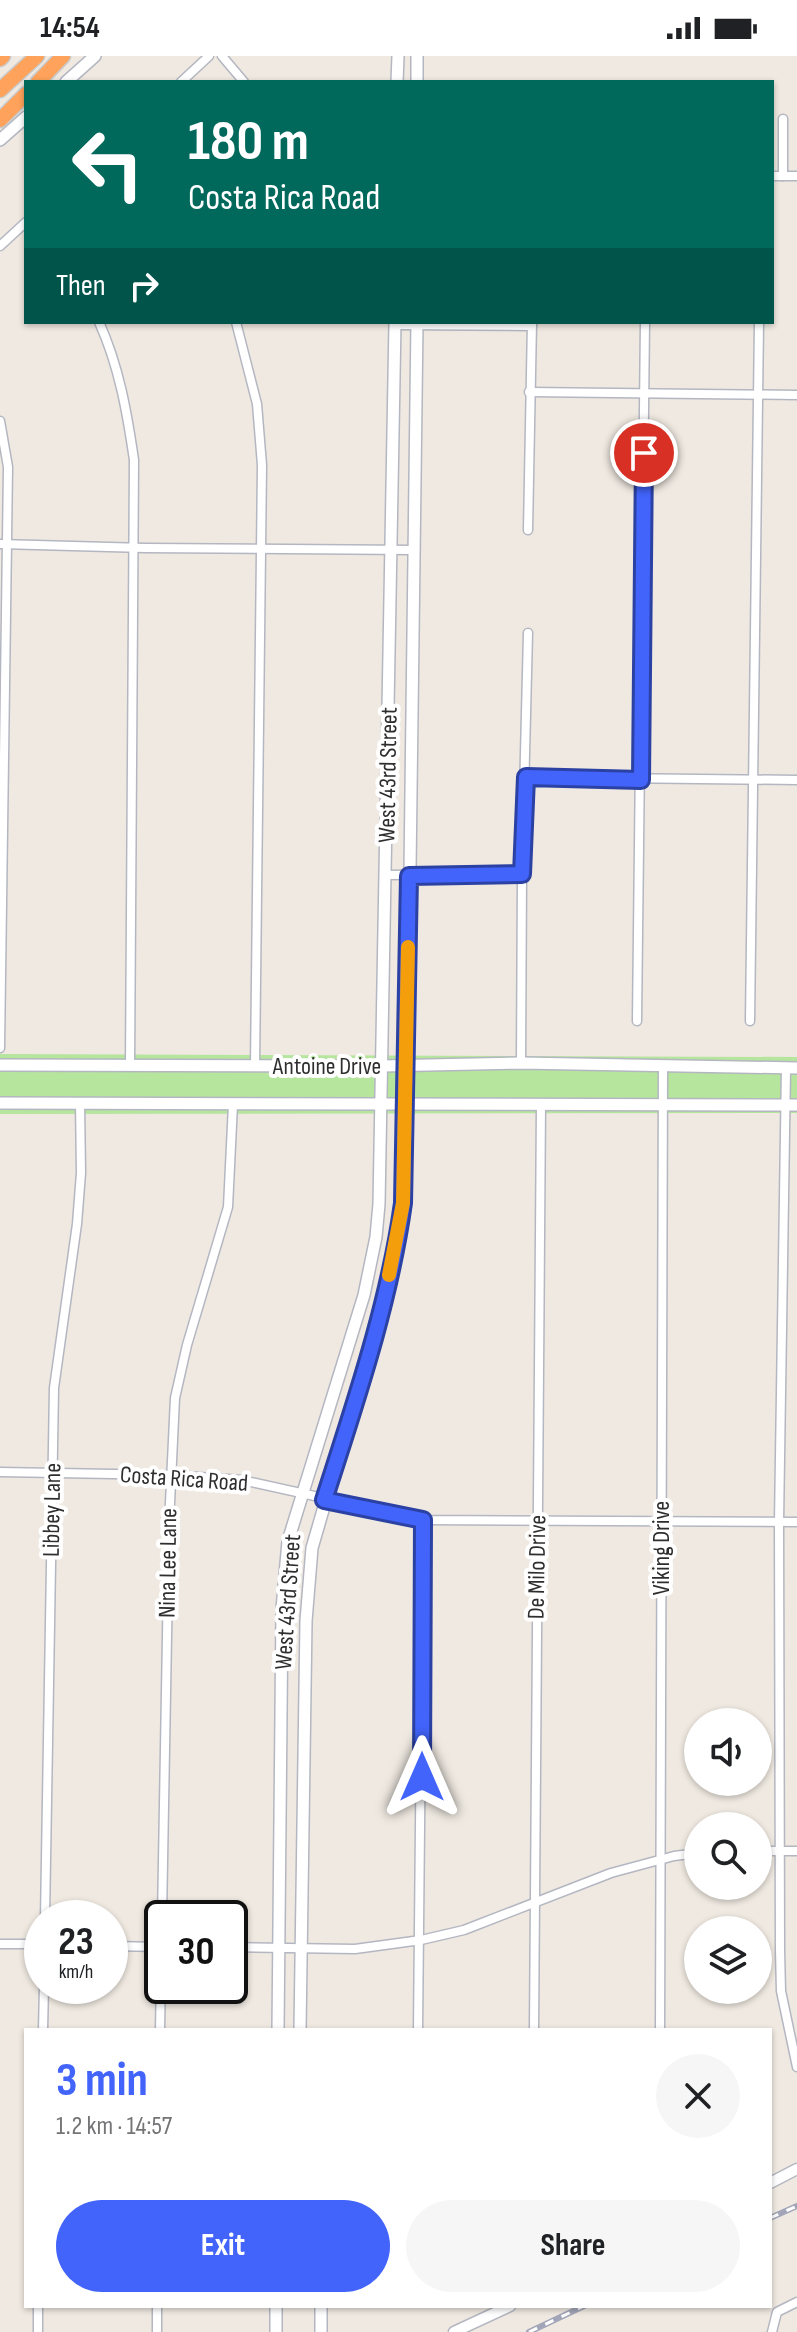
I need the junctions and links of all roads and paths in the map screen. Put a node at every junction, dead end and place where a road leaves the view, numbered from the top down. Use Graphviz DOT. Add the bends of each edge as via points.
graph roads {
  1 [pos="37,56"];
  2 [pos="63,56"];
  3 [pos="95,56"];
  4 [pos="209,56"];
  5 [pos="222,56"];
  6 [pos="398,56"];
  7 [pos="417,56"];
  8 [pos="40,80"];
  9 [pos="68,80"];
  10 [pos="183,80"];
  11 [pos="242,80"];
  12 [pos="397,80"];
  13 [pos="417,80"];
  14 [pos="0,90"];
  15 [pos="24,96"];
  16 [pos="24,119"];
  17 [pos="783,119"];
  18 [pos="0,120"];
  19 [pos="0,140"];
  20 [pos="774,176"];
  21 [pos="783,176"];
  22 [pos="797,176"];
  23 [pos="24,224"];
  24 [pos="0,246"];
  25 [pos="100,324"];
  26 [pos="237,324"];
  27 [pos="395,324"];
  28 [pos="417,324"];
  29 [pos="532,324"];
  30 [pos="645,324"];
  31 [pos="759,324"];
  32 [pos="529,392"];
  33 [pos="645,393"];
  34 [pos="758,394"];
  35 [pos="797,395"];
  36 [pos="0,421"];
  37 [pos="528,530"];
  38 [pos="4,544"];
  39 [pos="133,548"];
  40 [pos="261,548"];
  41 [pos="390,549"];
  42 [pos="413,550"];
  43 [pos="528,633"];
  44 [pos="3,672"];
  45 [pos="389,711"];
  46 [pos="411,712"];
  47 [pos="526,777"];
  48 [pos="641,780"];
  49 [pos="753,780"];
  50 [pos="797,780"];
  51 [pos="522,874"];
  52 [pos="386,875"];
  53 [pos="409,876"];
  54 [pos="637,1021"];
  55 [pos="750,1021"];
  56 [pos="0,1048"];
  57 [pos="521,1063"];
  58 [pos="0,1065"];
  59 [pos="130,1066"];
  60 [pos="255,1066"];
  61 [pos="382,1066"];
  62 [pos="407,1066"];
  63 [pos="663,1066"];
  64 [pos="791,1068"];
  65 [pos="0,1103"];
  66 [pos="80,1103"];
  67 [pos="233,1104"];
  68 [pos="541,1104"];
  69 [pos="381,1105"];
  70 [pos="407,1105"];
  71 [pos="662,1105"];
  72 [pos="791,1106"];
  73 [pos="364,1295"];
  74 [pos="383,1300"];
  75 [pos="0,1472"];
  76 [pos="52,1472"];
  77 [pos="170,1475"];
  78 [pos="302,1495"];
  79 [pos="324,1500"];
  80 [pos="423,1520"];
  81 [pos="538,1521"];
  82 [pos="662,1522"];
  83 [pos="779,1522"];
  84 [pos="797,1522"];
  85 [pos="282,1711"];
  86 [pos="304,1711"];
  87 [pos="772,1851"];
  88 [pos="780,1851"];
  89 [pos="797,1851"];
  90 [pos="684,1855"];
  91 [pos="658,1860"];
  92 [pos="45,1900"];
  93 [pos="163,1900"];
  94 [pos="535,1901"];
  95 [pos="421,1940"];
  96 [pos="0,1944"];
  97 [pos="24,1944"];
  98 [pos="248,1947"];
  99 [pos="278,1948"];
  100 [pos="303,1949"];
  101 [pos="44,2004"];
  102 [pos="161,2004"];
  103 [pos="43,2028"];
  104 [pos="160,2028"];
  105 [pos="278,2028"];
  106 [pos="300,2028"];
  107 [pos="418,2028"];
  108 [pos="534,2028"];
  109 [pos="660,2028"];
  110 [pos="797,2067"];
  111 [pos="797,2169"];
  112 [pos="772,2182"];
  113 [pos="797,2302"];
  114 [pos="38,2308"];
  115 [pos="157,2308"];
  116 [pos="276,2308"];
  117 [pos="321,2308"];
  118 [pos="486,2311"];
  119 [pos="38,2332"];
  120 [pos="157,2332"];
  121 [pos="276,2332"];
  122 [pos="321,2332"];
  123 [pos="454,2332"];
  124 [pos="772,2332"];
  1 -- 14 [label="highway"];
  2 -- 8 [label="highway"];
  3 -- 9 [label="main road"];
  4 -- 10 [label="street"];
  5 -- 11 [label="street"];
  6 -- 12 [label="main road"];
  7 -- 13 [label="main road"];
  15 -- 18 [label="highway"];
  16 -- 19 [label="main road"];
  17 -- 21 [label="street"];
  20 -- 21 [label="street"];
  21 -- 22 [label="street"];
  23 -- 24 [label="street"];
  25 -- 39 [label="street" via="126,401 134,460"];
  26 -- 40 [label="street" via="257,404"];
  27 -- 28 [label="street"];
  27 -- 41 [label="main road, West 43rd Street"];
  28 -- 29 [label="street"];
  28 -- 42 [label="main road, West 43rd Street"];
  29 -- 32 [label="street"];
  30 -- 33 [label="street"];
  31 -- 34 [label="street"];
  32 -- 33 [label="street"];
  32 -- 37 [label="street"];
  33 -- 34 [label="street"];
  33 -- 48 [label="street"];
  34 -- 35 [label="street"];
  34 -- 49 [label="street"];
  36 -- 38 [label="street" via="8,467"];
  38 -- 39 [label="street"];
  38 -- 44 [label="street"];
  39 -- 40 [label="street"];
  39 -- 59 [label="street"];
  40 -- 41 [label="street"];
  40 -- 60 [label="street"];
  41 -- 42 [label="street"];
  41 -- 45 [label="main road, West 43rd Street"];
  42 -- 46 [label="main road, West 43rd Street"];
  43 -- 47 [label="street"];
  44 -- 56 [label="street"];
  45 -- 46 [label="main road"];
  45 -- 52 [label="main road, West 43rd Street"];
  46 -- 53 [label="main road, West 43rd Street"];
  47 -- 48 [label="street"];
  47 -- 51 [label="street"];
  48 -- 49 [label="street"];
  48 -- 54 [label="street"];
  49 -- 50 [label="street"];
  49 -- 55 [label="street"];
  51 -- 53 [label="street"];
  51 -- 57 [label="street"];
  52 -- 53 [label="street"];
  52 -- 61 [label="main road, West 43rd Street"];
  53 -- 62 [label="main road, West 43rd Street"];
  57 -- 62 [label="main road, Antoine Drive"];
  57 -- 63 [label="main road, Antoine Drive"];
  58 -- 59 [label="main road, Antoine Drive"];
  59 -- 60 [label="main road, Antoine Drive"];
  60 -- 61 [label="main road, Antoine Drive"];
  61 -- 62 [label="main road, Antoine Drive"];
  61 -- 69 [label="main road, West 43rd Street"];
  62 -- 70 [label="main road, West 43rd Street"];
  63 -- 64 [label="main road, Antoine Drive"];
  63 -- 71 [label="street, Viking Drive"];
  64 -- 72 [label="street"];
  65 -- 66 [label="main road, Antoine Drive"];
  66 -- 67 [label="main road, Antoine Drive"];
  66 -- 76 [label="street, Libbey Lane" via="81,1173 54,1388"];
  67 -- 69 [label="main road, Antoine Drive"];
  67 -- 77 [label="street, Nina Lee Lane" via="228,1207 175,1398"];
  68 -- 70 [label="main road, Antoine Drive"];
  68 -- 71 [label="main road, Antoine Drive"];
  68 -- 81 [label="street, De Milo Drive"];
  69 -- 70 [label="main road, Antoine Drive"];
  69 -- 73 [label="main road, West 43rd Street" via="378,1215"];
  70 -- 74 [label="main road, West 43rd Street" via="403,1203"];
  71 -- 72 [label="main road, Antoine Drive"];
  71 -- 82 [label="street, Viking Drive"];
  72 -- 83 [label="street"];
  73 -- 74 [label="main road"];
  73 -- 78 [label="main road, West 43rd Street"];
  74 -- 79 [label="main road, West 43rd Street"];
  75 -- 76 [label="street, Costa Rica Road"];
  76 -- 77 [label="street, Costa Rica Road"];
  76 -- 92 [label="street, Libbey Lane"];
  77 -- 78 [label="street, Costa Rica Road" via="242,1480"];
  77 -- 93 [label="street, Nina Lee Lane"];
  78 -- 79 [label="street, Costa Rica Road"];
  78 -- 85 [label="main road, West 43rd Street" via="288,1541"];
  79 -- 80 [label="street, Costa Rica Road"];
  79 -- 86 [label="main road, West 43rd Street" via="308,1579"];
  80 -- 81 [label="street, Costa Rica Road"];
  80 -- 95 [label="street"];
  81 -- 82 [label="street, Costa Rica Road"];
  81 -- 94 [label="street, De Milo Drive"];
  82 -- 83 [label="street, Costa Rica Road"];
  82 -- 91 [label="street, Viking Drive"];
  83 -- 84 [label="street, Costa Rica Road"];
  83 -- 88 [label="street"];
  85 -- 86 [label="main road"];
  85 -- 99 [label="main road, West 43rd Street"];
  86 -- 100 [label="main road, West 43rd Street"];
  87 -- 88 [label="street"];
  88 -- 89 [label="street"];
  88 -- 110 [label="street" via="781,1991"];
  90 -- 91 [label="street"];
  91 -- 94 [label="street"];
  91 -- 109 [label="street, Viking Drive"];
  94 -- 95 [label="street" via="464,1930"];
  94 -- 108 [label="street, De Milo Drive"];
  95 -- 100 [label="street"];
  95 -- 107 [label="street"];
  96 -- 97 [label="street"];
  98 -- 99 [label="street"];
  99 -- 100 [label="street"];
  99 -- 105 [label="main road, West 43rd Street"];
  100 -- 106 [label="main road, West 43rd Street"];
  101 -- 103 [label="street"];
  102 -- 104 [label="street, Nina Lee Lane"];
  111 -- 112 [label="street"];
  113 -- 124 [label="street" via="777,2312"];
  114 -- 119 [label="street"];
  115 -- 120 [label="street"];
  116 -- 121 [label="main road"];
  117 -- 122 [label="main road"];
  118 -- 123 [label="street"];
}
